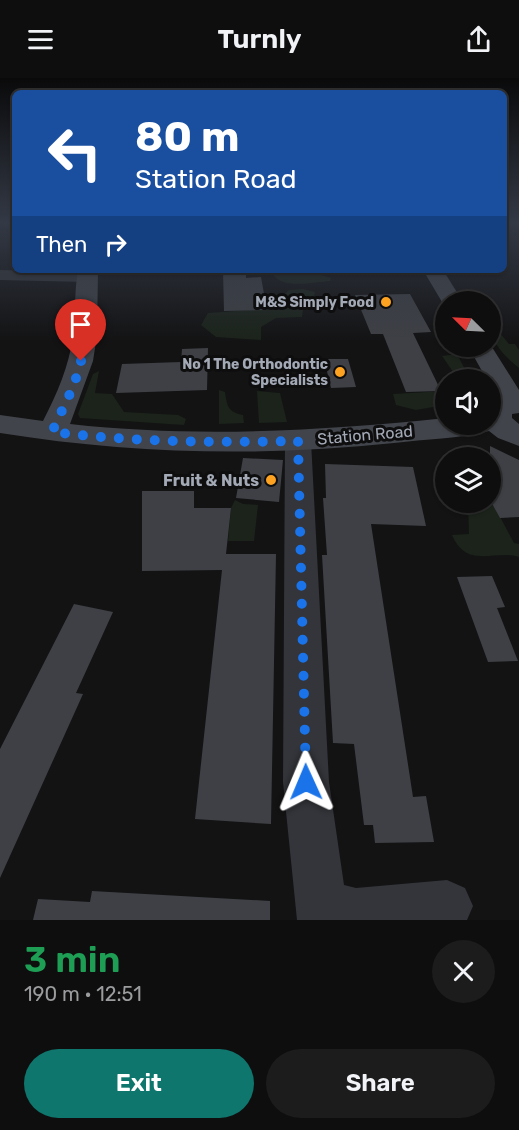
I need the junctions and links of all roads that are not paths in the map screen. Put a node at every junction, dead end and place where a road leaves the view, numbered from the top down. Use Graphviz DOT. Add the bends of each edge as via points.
graph roads {
  1 [pos="435,273"];
  2 [pos="88,274"];
  3 [pos="0,275"];
  4 [pos="446,291"];
  5 [pos="483,357"];
  6 [pos="503,419"];
  7 [pos="0,424"];
  8 [pos="52,432"];
  9 [pos="298,441"];
  10 [pos="447,906"];
  11 [pos="322,913"];
  1 -- 4 [label="main road"];
  2 -- 3 [label="street"];
  2 -- 8 [label="main road" via="81,361"];
  5 -- 6 [label="main road"];
  6 -- 9 [label="main road, Station Road"];
  7 -- 8 [label="main road, Station Road"];
  8 -- 9 [label="main road, Station Road" via="190,441"];
  9 -- 11 [label="street" via="306,782"];
  10 -- 11 [label="street"];
}
